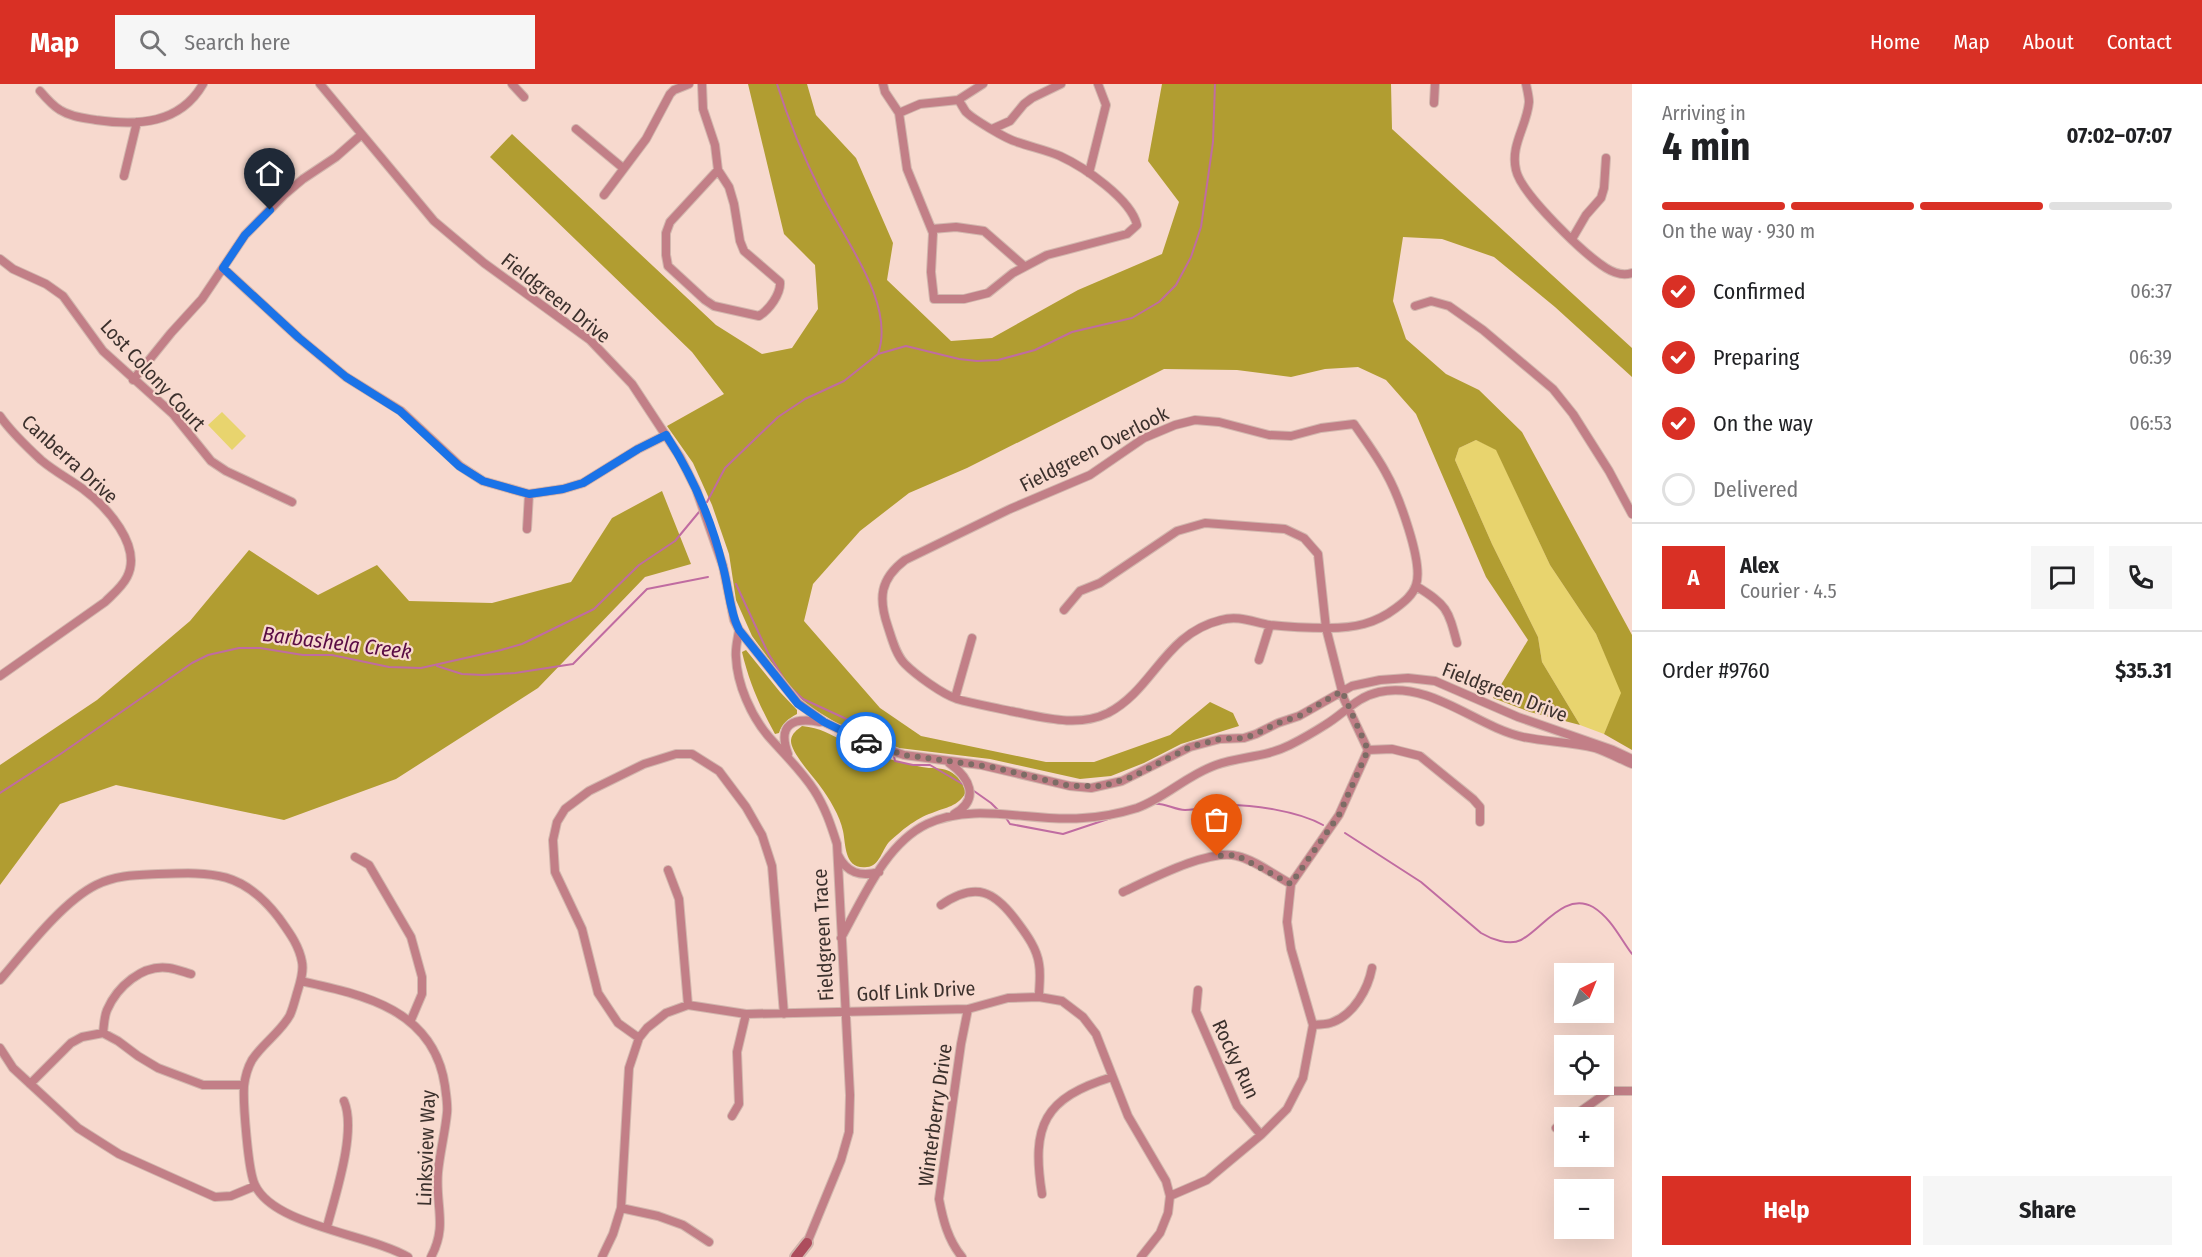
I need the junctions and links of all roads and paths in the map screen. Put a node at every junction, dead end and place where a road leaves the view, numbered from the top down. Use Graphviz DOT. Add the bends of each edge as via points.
graph roads {
  1 [pos="203,84"];
  2 [pos="320,84"];
  3 [pos="512,84"];
  4 [pos="689,84"];
  5 [pos="702,84"];
  6 [pos="883,84"];
  7 [pos="983,84"];
  8 [pos="1061,84"];
  9 [pos="1098,84"];
  10 [pos="1435,84"];
  11 [pos="1526,84"];
  12 [pos="40,91"];
  13 [pos="524,97"];
  14 [pos="958,100"];
  15 [pos="1434,103"];
  16 [pos="899,113"];
  17 [pos="137,122"];
  18 [pos="576,129"];
  19 [pos="992,129"];
  20 [pos="361,135"];
  21 [pos="1606,158"];
  22 [pos="623,168"];
  23 [pos="718,170"];
  24 [pos="1089,173"];
  25 [pos="124,176"];
  26 [pos="604,195"];
  27 [pos="932,229"];
  28 [pos="1572,239"];
  29 [pos="0,260"];
  30 [pos="1024,266"];
  31 [pos="223,268"];
  32 [pos="1632,273"];
  33 [pos="1415,306"];
  34 [pos="133,380"];
  35 [pos="0,416"];
  36 [pos="666,435"];
  37 [pos="529,494"];
  38 [pos="292,502"];
  39 [pos="1632,514"];
  40 [pos="527,529"];
  41 [pos="1416,586"];
  42 [pos="1064,610"];
  43 [pos="1270,625"];
  44 [pos="1326,628"];
  45 [pos="739,630"];
  46 [pos="972,638"];
  47 [pos="1457,643"];
  48 [pos="1259,660"];
  49 [pos="0,676"];
  50 [pos="1342,691"];
  51 [pos="955,698"];
  52 [pos="1348,707"];
  53 [pos="824,722"];
  54 [pos="1368,750"];
  55 [pos="789,757"];
  56 [pos="1632,759"];
  57 [pos="948,762"];
  58 [pos="1632,764"];
  59 [pos="948,818"];
  60 [pos="1480,822"];
  61 [pos="837,854"];
  62 [pos="355,856"];
  63 [pos="668,870"];
  64 [pos="879,872"];
  65 [pos="1291,884"];
  66 [pos="1123,892"];
  67 [pos="941,905"];
  68 [pos="841,938"];
  69 [pos="1372,968"];
  70 [pos="191,974"];
  71 [pos="0,980"];
  72 [pos="301,981"];
  73 [pos="1198,990"];
  74 [pos="1039,997"];
  75 [pos="688,1005"];
  76 [pos="968,1009"];
  77 [pos="846,1011"];
  78 [pos="746,1014"];
  79 [pos="784,1014"];
  80 [pos="411,1020"];
  81 [pos="1313,1025"];
  82 [pos="103,1033"];
  83 [pos="639,1038"];
  84 [pos="0,1048"];
  85 [pos="1112,1077"];
  86 [pos="30,1084"];
  87 [pos="244,1085"];
  88 [pos="1614,1090"];
  89 [pos="1632,1091"];
  90 [pos="1598,1095"];
  91 [pos="344,1101"];
  92 [pos="1584,1107"];
  93 [pos="732,1116"];
  94 [pos="1261,1135"];
  95 [pos="255,1186"];
  96 [pos="1042,1194"];
  97 [pos="1170,1196"];
  98 [pos="621,1208"];
  99 [pos="327,1227"];
  100 [pos="710,1242"];
  101 [pos="807,1243"];
  102 [pos="408,1257"];
  103 [pos="431,1257"];
  104 [pos="602,1257"];
  105 [pos="796,1257"];
  106 [pos="804,1257"];
  107 [pos="962,1257"];
  108 [pos="1142,1257"];
  1 -- 17 [label="street" via="193,100 176,112 159,120"];
  2 -- 20 [label="street, Fieldgreen Drive"];
  3 -- 13 [label="street"];
  4 -- 22 [label="street" via="670,94 652,130"];
  5 -- 23 [label="street" via="703,109"];
  6 -- 16 [label="street"];
  7 -- 14 [label="street"];
  8 -- 19 [label="street" via="1024,105 1010,121"];
  9 -- 24 [label="street" via="1106,105"];
  10 -- 15 [label="street"];
  11 -- 28 [label="street" via="1529,102 1515,148 1515,169 1524,189"];
  12 -- 17 [label="street" via="57,108 77,117"];
  14 -- 16 [label="street" via="920,104"];
  14 -- 19 [label="street" via="966,112"];
  16 -- 27 [label="street" via="907,169"];
  17 -- 25 [label="street"];
  18 -- 22 [label="street"];
  19 -- 24 [label="street" via="1015,142 1061,157"];
  20 -- 31 [label="street" via="284,195 245,235"];
  20 -- 36 [label="street, Fieldgreen Drive" via="434,221 484,263 590,340 632,384"];
  21 -- 28 [label="street" via="1601,198"];
  22 -- 26 [label="street"];
  23 -- 23 [label="street" via="729,187 744,251 780,282 771,305 759,316 714,306 668,266 666,233 670,222"];
  24 -- 30 [label="street" via="1120,198 1135,216 1137,225 1127,234 1058,251"];
  27 -- 30 [label="street" via="984,231"];
  27 -- 30 [label="street" via="934,299 964,299 988,293"];
  28 -- 32 [label="street" via="1607,268 1624,275"];
  29 -- 34 [label="street, Lost Colony Court" via="63,296 91,337"];
  31 -- 34 [label="street" via="202,299"];
  31 -- 37 [label="street" via="346,377 400,411 459,466 483,481"];
  33 -- 39 [label="street" via="1431,301 1449,306 1552,389 1573,414"];
  34 -- 38 [label="street, Lost Colony Court" via="173,414 211,461"];
  35 -- 49 [label="street, Canberra Drive" via="41,460 89,494 114,521 130,552 127,577 105,602"];
  36 -- 37 [label="street" via="583,483"];
  36 -- 45 [label="street, Fieldgreen Drive" via="681,457 709,524"];
  37 -- 40 [label="street"];
  41 -- 44 [label="street, Fieldgreen Overlook" via="1408,599 1383,618 1356,628"];
  41 -- 47 [label="street" via="1449,612"];
  41 -- 51 [label="street, Fieldgreen Overlook" via="1419,571 1410,532 1387,474 1354,424 1291,436 1269,435 1219,422 1196,420 1175,425 1144,438 1090,475 905,560 890,574 881,608 903,663"];
  42 -- 44 [label="street" via="1080,591 1100,583 1177,531 1205,523 1273,527 1304,538 1318,554"];
  43 -- 44 [label="street, Fieldgreen Overlook"];
  43 -- 48 [label="street"];
  43 -- 51 [label="street, Fieldgreen Overlook" via="1237,617 1201,627 1175,645 1127,701 1086,720 1054,720"];
  44 -- 50 [label="street"];
  45 -- 53 [label="street, Fieldgreen Drive" via="798,704"];
  45 -- 55 [label="street, Fieldgreen Trace" via="736,656 751,709"];
  46 -- 51 [label="street"];
  50 -- 52 [label="street"];
  50 -- 56 [label="street, Fieldgreen Drive" via="1380,680 1435,681"];
  50 -- 57 [label="street, Fieldgreen Drive" via="1299,716 1256,734 1190,747 1132,777 1103,786 1070,786 992,767"];
  52 -- 54 [label="street"];
  52 -- 58 [label="street, Fieldgreen Drive" via="1379,692 1410,691 1523,737 1596,748"];
  52 -- 59 [label="street, Fieldgreen Drive" via="1327,724 1287,746 1264,756 1218,764 1137,808 1083,819 968,813"];
  53 -- 55 [label="street" via="802,718 789,726 784,744"];
  53 -- 57 [label="street, Fieldgreen Drive" via="883,749"];
  54 -- 60 [label="street" via="1392,749 1420,756 1473,799 1480,807"];
  54 -- 65 [label="street" via="1339,815"];
  55 -- 61 [label="street, Fieldgreen Trace" via="828,814"];
  57 -- 59 [label="street" via="962,774 970,790 966,804"];
  59 -- 64 [label="street, Fieldgreen Drive" via="927,824 905,838"];
  61 -- 64 [label="street" via="842,864 855,873"];
  61 -- 68 [label="street, Fieldgreen Trace"];
  62 -- 80 [label="street" via="369,865 411,937 422,977 422,994"];
  63 -- 75 [label="street" via="679,899"];
  64 -- 68 [label="street, Fieldgreen Drive"];
  65 -- 66 [label="street" via="1236,855 1197,860"];
  65 -- 81 [label="street" via="1287,922 1291,949"];
  67 -- 74 [label="street" via="956,895 975,891 999,900 1036,951 1040,966"];
  68 -- 77 [label="street, Fieldgreen Trace"];
  69 -- 81 [label="street" via="1369,983 1352,1009 1333,1022"];
  70 -- 82 [label="street" via="167,968 135,976 113,997"];
  71 -- 72 [label="street" via="66,907 96,885 130,875 180,873 216,875 255,891 294,938 302,963"];
  72 -- 80 [label="street, Linksview Way" via="361,997"];
  72 -- 87 [label="street" via="290,1015 252,1060"];
  73 -- 94 [label="street, Rocky Run" via="1196,1011 1237,1106"];
  74 -- 76 [label="street, Golf Link Drive" via="1008,998"];
  74 -- 85 [label="street, Golf Link Drive" via="1062,1001 1083,1017 1096,1034"];
  75 -- 78 [label="street, Golf Link Drive"];
  75 -- 83 [label="street" via="666,1013"];
  76 -- 77 [label="street, Golf Link Drive"];
  76 -- 107 [label="street, Winterberry Drive" via="939,1199 943,1220"];
  77 -- 79 [label="street, Golf Link Drive"];
  77 -- 101 [label="street, Fieldgreen Trace" via="849,1132"];
  78 -- 79 [label="street, Golf Link Drive"];
  78 -- 93 [label="street" via="737,1052 739,1104"];
  79 -- 83 [label="street" via="772,866 762,835 719,771 692,754 676,754 644,764 589,791 565,809 552,840 555,872 582,929 598,993 618,1023"];
  80 -- 103 [label="street, Linksview Way" via="423,1033 442,1070 447,1112 437,1190 441,1234"];
  81 -- 94 [label="street" via="1303,1078 1287,1109"];
  82 -- 86 [label="street" via="71,1042"];
  82 -- 87 [label="street" via="158,1068 203,1085"];
  83 -- 98 [label="street" via="629,1068"];
  84 -- 86 [label="street"];
  85 -- 96 [label="street" via="1089,1084 1050,1110 1037,1166"];
  85 -- 97 [label="street, Golf Link Drive"];
  86 -- 95 [label="street" via="78,1128 119,1154 198,1191 215,1197 231,1196"];
  87 -- 95 [label="street"];
  88 -- 89 [label="street"];
  90 -- 92 [label="street"];
  91 -- 99 [label="street" via="349,1113 344,1164"];
  94 -- 97 [label="street" via="1207,1180"];
  95 -- 99 [label="street" via="287,1214"];
  97 -- 108 [label="street" via="1160,1233"];
  98 -- 100 [label="street" via="683,1225"];
  98 -- 104 [label="street"];
  99 -- 102 [label="street" via="386,1245"];
  101 -- 105 [label="street, Fieldgreen Trace"];
  101 -- 106 [label="street"];
}
